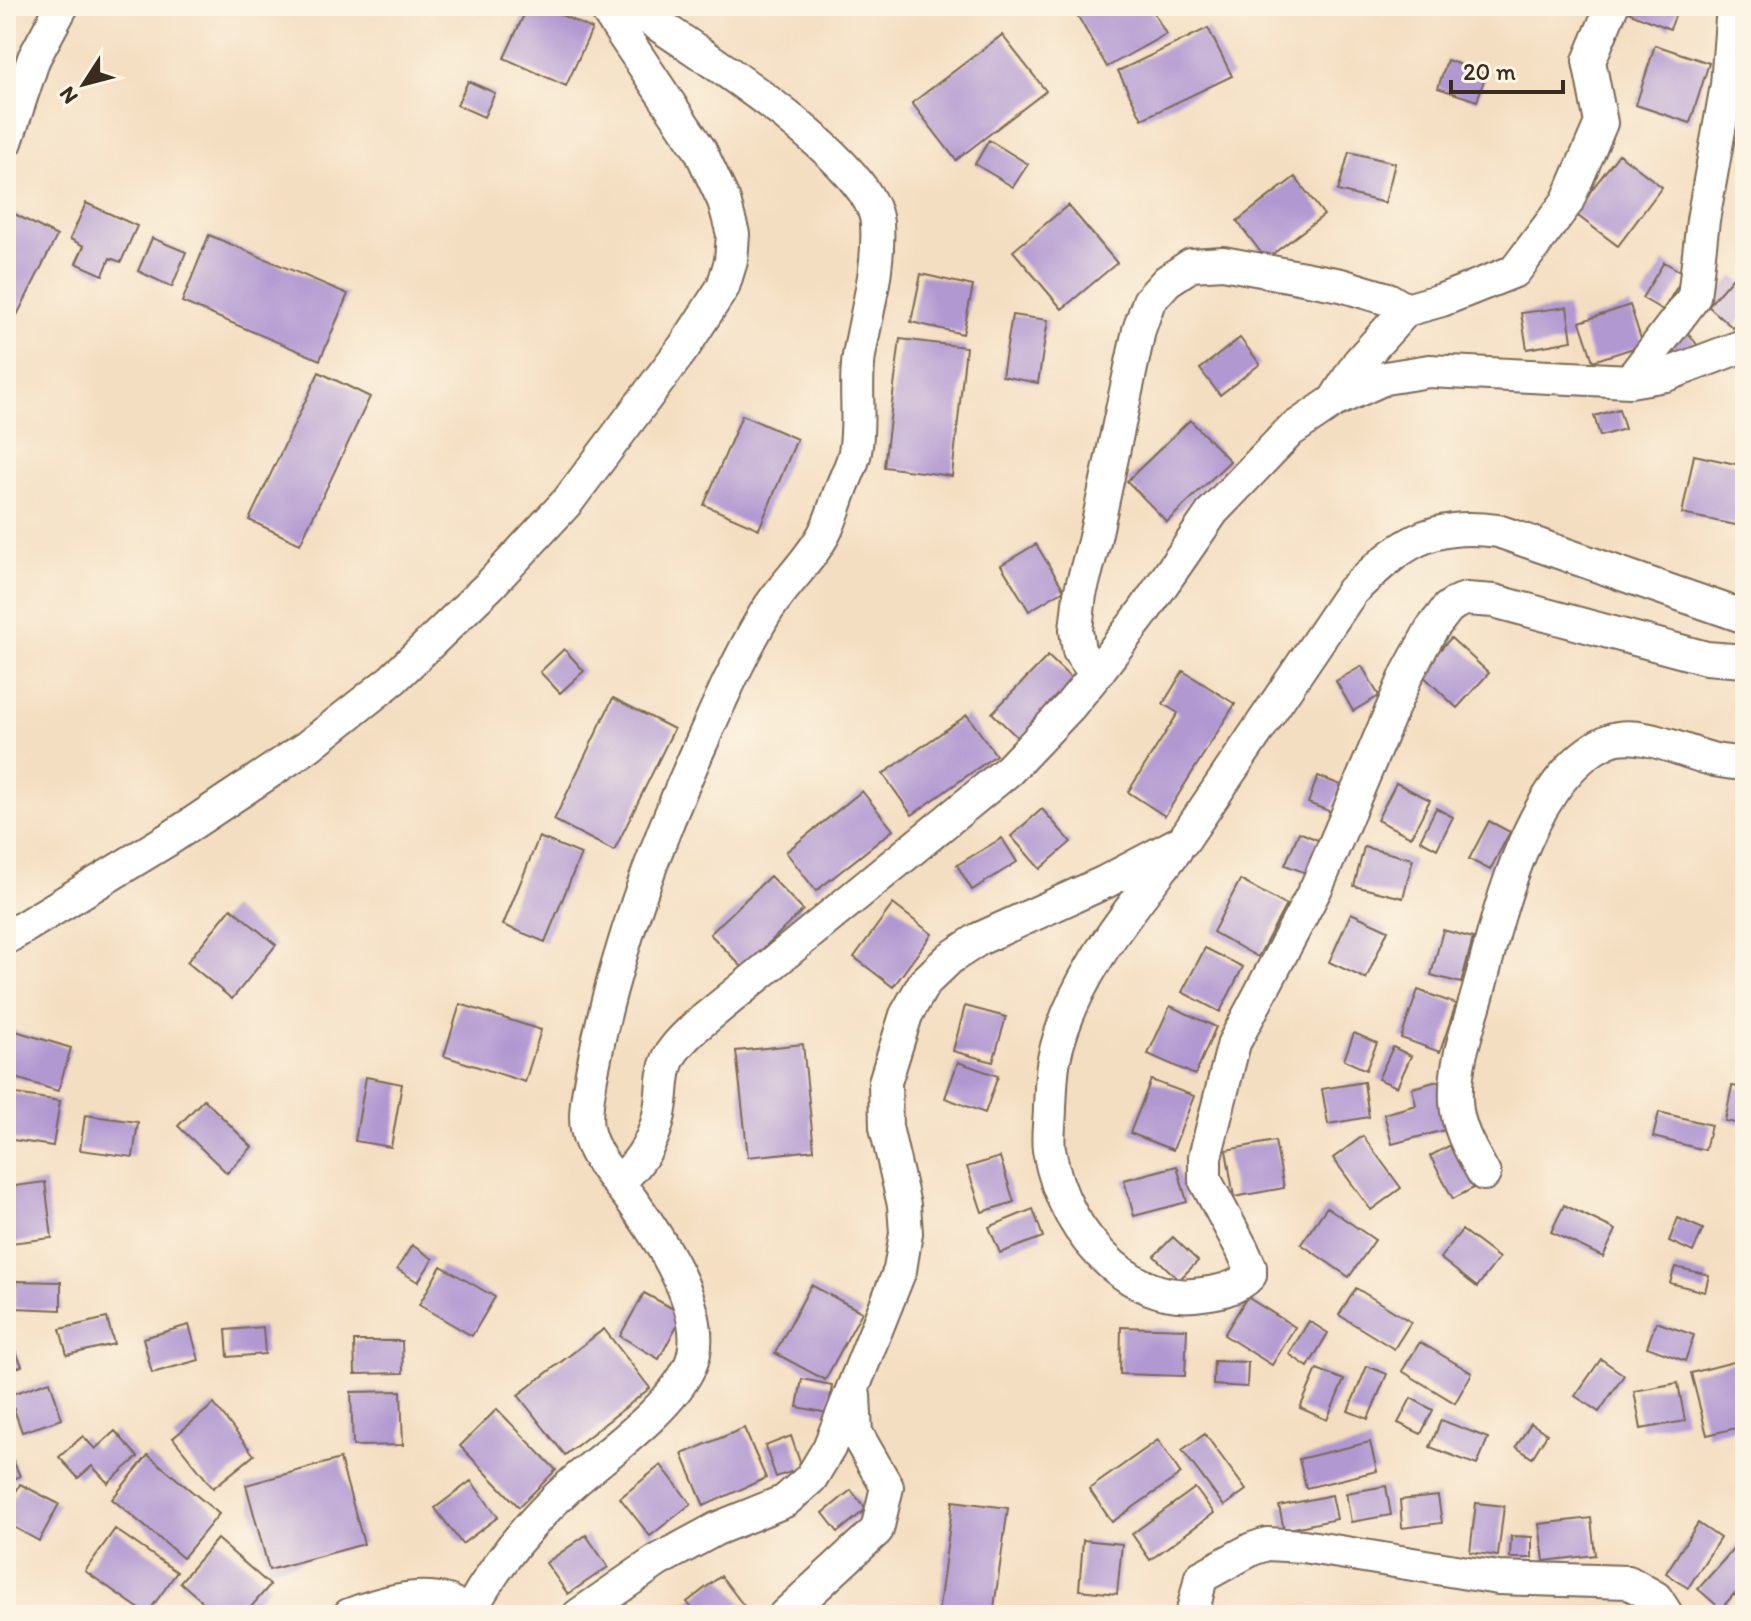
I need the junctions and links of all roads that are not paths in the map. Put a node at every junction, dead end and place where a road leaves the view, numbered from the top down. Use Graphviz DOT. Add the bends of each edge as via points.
graph roads {
  1 [pos="62,6"];
  2 [pos="604,6"];
  3 [pos="630,6"];
  4 [pos="1612,6"];
  5 [pos="1732,19"];
  6 [pos="6,142"];
  7 [pos="1406,310"];
  8 [pos="1745,345"];
  9 [pos="1630,381"];
  10 [pos="1334,401"];
  11 [pos="1745,617"];
  12 [pos="1745,661"];
  13 [pos="1096,674"];
  14 [pos="1745,764"];
  15 [pos="1183,841"];
  16 [pos="6,938"];
  17 [pos="1484,1174"];
  18 [pos="618,1183"];
  19 [pos="853,1392"];
  20 [pos="416,1607"];
  21 [pos="349,1615"];
  22 [pos="468,1615"];
  23 [pos="579,1615"];
  24 [pos="785,1615"];
  25 [pos="1192,1615"];
  26 [pos="1667,1615"];
  1 -- 6 [label="street" via="34,58"];
  2 -- 16 [label="street" via="700,150 724,201 733,234 723,287 568,501 393,679 307,747"];
  3 -- 18 [label="street" via="734,76 825,149 870,199 877,221 857,367 855,452 824,534 764,615 699,747 629,924 596,1051 587,1128 598,1158"];
  4 -- 7 [label="street" via="1589,61 1601,123 1567,202 1515,271"];
  5 -- 9 [label="street" via="1694,297"];
  7 -- 10 [label="street" via="1359,362"];
  7 -- 13 [label="street" via="1341,285 1223,263 1191,265 1149,301 1080,594 1079,651"];
  8 -- 9 [label="street" via="1666,375"];
  9 -- 10 [label="street" via="1429,371 1385,378"];
  10 -- 13 [label="street" via="1290,431 1213,511"];
  11 -- 15 [label="street" via="1498,531 1444,529 1420,537 1352,591"];
  12 -- 15 [label="street" via="1706,658 1494,601 1466,599 1448,608 1407,674 1317,886 1234,1043 1205,1157 1205,1180 1250,1275 1244,1283 1215,1293 1187,1296 1131,1282 1092,1247 1066,1210 1049,1148 1053,1061 1064,1024 1093,962"];
  13 -- 18 [label="street" via="1009,770 678,1044 667,1061 652,1142"];
  14 -- 17 [label="street" via="1637,737 1613,739 1576,763 1548,799 1515,864 1456,1076 1460,1125"];
  15 -- 19 [label="street" via="979,939 924,983 906,1015 885,1082 886,1127 904,1205 900,1270"];
  18 -- 22 [label="street" via="693,1310 697,1336 690,1366 645,1421 538,1517"];
  19 -- 23 [label="street" via="811,1478 785,1501 657,1561"];
  19 -- 24 [label="street" via="856,1433 887,1487 877,1530"];
  20 -- 21 [label="street" via="378,1604"];
  20 -- 22 [label="street" via="449,1601"];
  25 -- 26 [label="street" via="1201,1577 1267,1544 1498,1578 1628,1582 1656,1598"];
}
